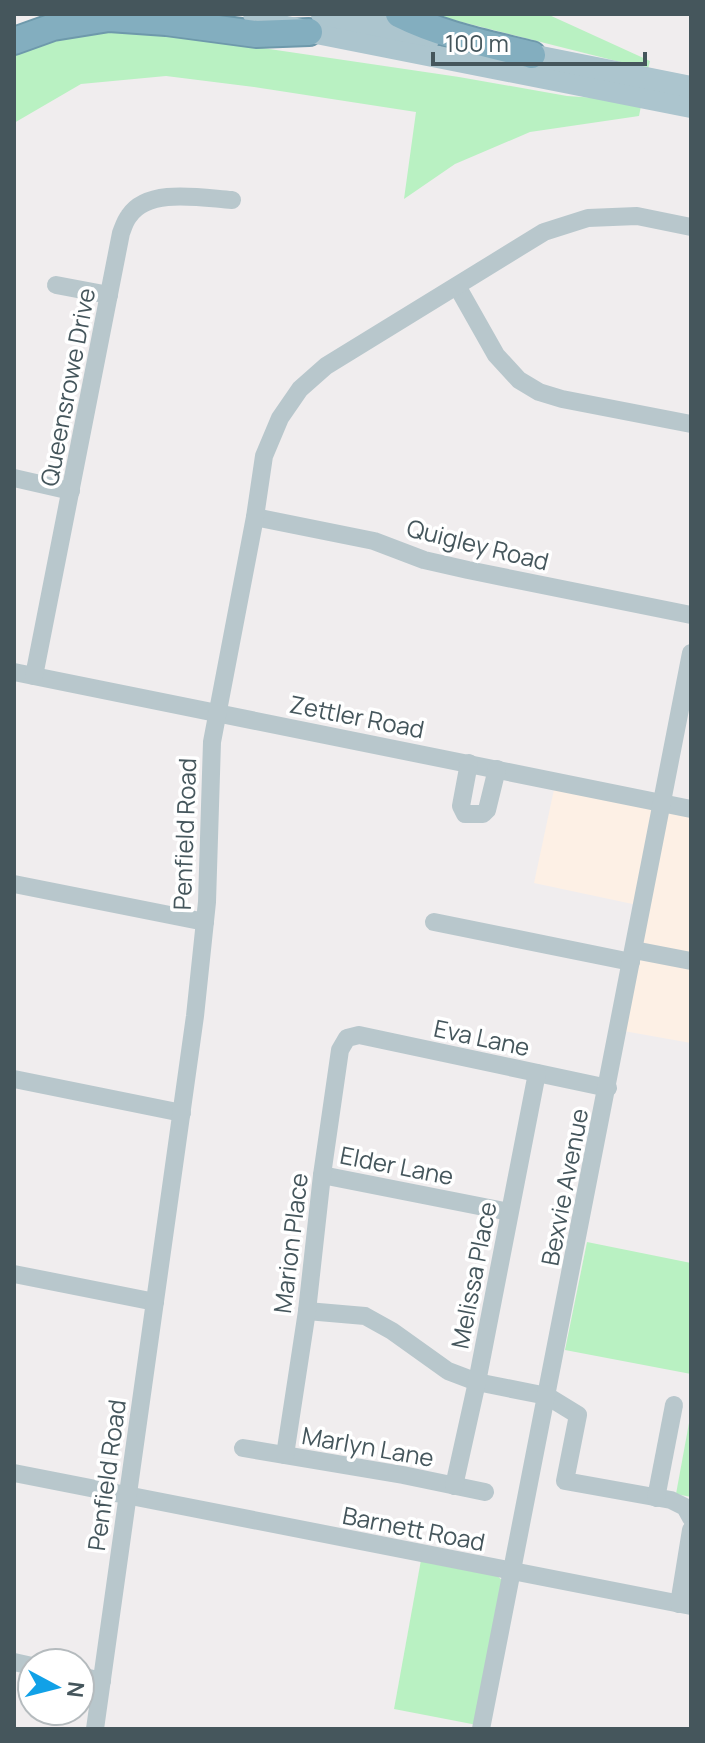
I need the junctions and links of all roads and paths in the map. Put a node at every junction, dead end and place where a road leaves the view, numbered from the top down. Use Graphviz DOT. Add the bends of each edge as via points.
graph roads {
  1 [pos="254,14"];
  2 [pos="399,14"];
  3 [pos="316,23"];
  4 [pos="14,41"];
  5 [pos="532,55"];
  6 [pos="691,87"];
  7 [pos="691,107"];
  8 [pos="232,200"];
  9 [pos="691,227"];
  10 [pos="56,285"];
  11 [pos="457,286"];
  12 [pos="109,295"];
  13 [pos="691,424"];
  14 [pos="14,478"];
  15 [pos="71,491"];
  16 [pos="255,517"];
  17 [pos="691,615"];
  18 [pos="691,653"];
  19 [pos="14,672"];
  20 [pos="34,676"];
  21 [pos="218,713"];
  22 [pos="469,763"];
  23 [pos="497,769"];
  24 [pos="662,803"];
  25 [pos="691,809"];
  26 [pos="14,884"];
  27 [pos="205,922"];
  28 [pos="434,922"];
  29 [pos="633,956"];
  30 [pos="691,961"];
  31 [pos="347,1038"];
  32 [pos="537,1073"];
  33 [pos="14,1079"];
  34 [pos="608,1088"];
  35 [pos="182,1113"];
  36 [pos="322,1175"];
  37 [pos="509,1212"];
  38 [pos="14,1274"];
  39 [pos="155,1302"];
  40 [pos="307,1311"];
  41 [pos="477,1382"];
  42 [pos="547,1396"];
  43 [pos="674,1405"];
  44 [pos="243,1448"];
  45 [pos="285,1455"];
  46 [pos="14,1473"];
  47 [pos="532,1475"];
  48 [pos="565,1481"];
  49 [pos="454,1486"];
  50 [pos="485,1492"];
  51 [pos="127,1495"];
  52 [pos="656,1498"];
  53 [pos="691,1518"];
  54 [pos="691,1530"];
  55 [pos="512,1572"];
  56 [pos="685,1605"];
  57 [pos="96,1680"];
  58 [pos="102,1681"];
  59 [pos="95,1729"];
  60 [pos="481,1729"];
  1 -- 3 [label="main road" via="261,22"];
  2 -- 5 [label="highway" via="454,36"];
  3 -- 4 [label="highway" via="256,34 109,18 53,27"];
  3 -- 5 [label="main road"];
  3 -- 7 [label="main road"];
  5 -- 6 [label="main road"];
  8 -- 12 [label="street, Queensrowe Drive" via="146,201 130,214 121,233"];
  9 -- 11 [label="street, Penfield Road" via="637,216 588,218 544,232"];
  10 -- 12 [label="street"];
  11 -- 13 [label="street" via="496,355 539,392"];
  11 -- 16 [label="street, Penfield Road" via="326,366 300,389 264,456"];
  12 -- 15 [label="street, Queensrowe Drive"];
  14 -- 15 [label="street"];
  15 -- 20 [label="street, Queensrowe Drive"];
  16 -- 17 [label="street, Quigley Road" via="374,541 468,570"];
  16 -- 21 [label="street, Penfield Road"];
  18 -- 24 [label="street, Bexvie Avenue"];
  19 -- 20 [label="street, Zettler Road"];
  20 -- 21 [label="street, Zettler Road"];
  21 -- 22 [label="street, Zettler Road"];
  21 -- 27 [label="street, Penfield Road" via="212,742"];
  22 -- 23 [label="street, Zettler Road"];
  22 -- 23 [label="street" via="461,806 465,814 487,810"];
  23 -- 24 [label="street, Zettler Road"];
  24 -- 25 [label="street, Zettler Road"];
  24 -- 29 [label="street, Bexvie Avenue"];
  26 -- 27 [label="street"];
  27 -- 35 [label="street, Penfield Road"];
  28 -- 29 [label="street"];
  29 -- 30 [label="street"];
  29 -- 34 [label="street, Bexvie Avenue"];
  31 -- 32 [label="street, Eva Lane" via="359,1035"];
  31 -- 36 [label="street, Marion Place" via="340,1050"];
  32 -- 34 [label="street, Eva Lane"];
  32 -- 37 [label="street, Melissa Place"];
  33 -- 35 [label="street"];
  34 -- 42 [label="street, Bexvie Avenue"];
  35 -- 39 [label="street, Penfield Road"];
  36 -- 37 [label="street, Elder Lane"];
  36 -- 40 [label="street, Marion Place"];
  37 -- 41 [label="street, Melissa Place"];
  38 -- 39 [label="street"];
  39 -- 51 [label="street, Penfield Road"];
  40 -- 41 [label="street" via="365,1316 448,1371"];
  40 -- 45 [label="street, Marion Place"];
  41 -- 42 [label="street"];
  41 -- 49 [label="street, Melissa Place"];
  42 -- 47 [label="street, Bexvie Avenue"];
  42 -- 48 [label="street" via="578,1415"];
  43 -- 52 [label="street"];
  44 -- 45 [label="street, Marlyn Lane"];
  45 -- 49 [label="street, Marlyn Lane"];
  46 -- 51 [label="street, Barnett Road"];
  47 -- 48 [label="street"];
  47 -- 55 [label="street, Bexvie Avenue"];
  48 -- 52 [label="street"];
  49 -- 50 [label="street, Marlyn Lane"];
  51 -- 55 [label="street, Barnett Road"];
  51 -- 58 [label="street, Penfield Road"];
  52 -- 53 [label="street" via="685,1507"];
  54 -- 56 [label="street"];
  55 -- 56 [label="street, Barnett Road"];
  55 -- 60 [label="street, Bexvie Avenue"];
  57 -- 58 [label="street"];
  58 -- 59 [label="street, Penfield Road"];
}
